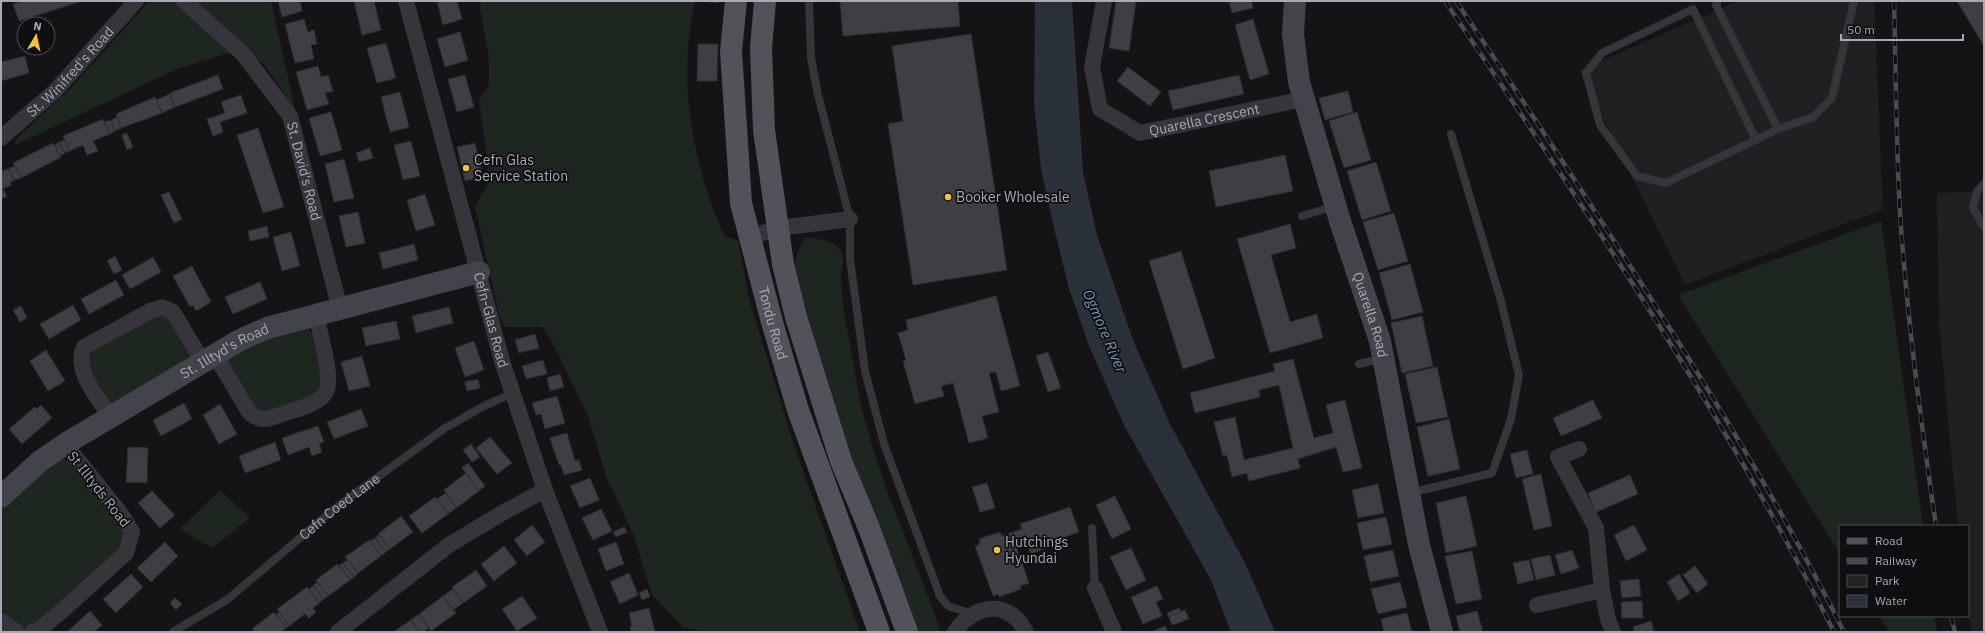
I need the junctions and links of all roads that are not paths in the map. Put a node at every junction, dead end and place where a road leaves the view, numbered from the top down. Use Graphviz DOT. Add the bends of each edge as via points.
graph roads {
  1 [pos="136,1"];
  2 [pos="184,1"];
  3 [pos="406,1"];
  4 [pos="736,1"];
  5 [pos="765,1"];
  6 [pos="809,1"];
  7 [pos="1104,1"];
  8 [pos="1295,1"];
  9 [pos="1718,1"];
  10 [pos="1854,1"];
  11 [pos="1304,99"];
  12 [pos="1778,129"];
  13 [pos="1451,134"];
  14 [pos="1,138"];
  15 [pos="1756,140"];
  16 [pos="1984,184"];
  17 [pos="1336,206"];
  18 [pos="1302,216"];
  19 [pos="850,219"];
  20 [pos="1984,227"];
  21 [pos="778,229"];
  22 [pos="749,236"];
  23 [pos="479,272"];
  24 [pos="340,309"];
  25 [pos="316,314"];
  26 [pos="1383,357"];
  27 [pos="209,358"];
  28 [pos="1359,364"];
  29 [pos="513,393"];
  30 [pos="111,416"];
  31 [pos="65,444"];
  32 [pos="1579,449"];
  33 [pos="545,490"];
  34 [pos="1410,493"];
  35 [pos="1,497"];
  36 [pos="1092,528"];
  37 [pos="1095,588"];
  38 [pos="1602,590"];
  39 [pos="1537,605"];
  40 [pos="972,614"];
  41 [pos="1,621"];
  42 [pos="16,632"];
  43 [pos="32,632"];
  44 [pos="173,632"];
  45 [pos="338,632"];
  46 [pos="600,632"];
  47 [pos="879,632"];
  48 [pos="907,632"];
  49 [pos="956,632"];
  50 [pos="1026,632"];
  51 [pos="1114,632"];
  52 [pos="1442,632"];
  53 [pos="1613,632"];
  1 -- 14 [label="street, St. Winifred's Road" via="55,91"];
  2 -- 24 [label="street, St. David's Road" via="243,54 290,116"];
  3 -- 23 [label="street, Cefn-Glas Road"];
  4 -- 22 [label="main road, Tondu Road" via="731,51 741,203"];
  5 -- 21 [label="main road, Tondu Road" via="761,48 764,130"];
  6 -- 19 [label="lane" via="812,58 818,95"];
  7 -- 11 [label="street, Quarella Crescent" via="1092,67 1100,109 1140,133"];
  8 -- 11 [label="street, Quarella Road" via="1293,34 1299,82"];
  9 -- 12 [label="lane" via="1716,5"];
  10 -- 12 [label="lane" via="1832,98 1813,117"];
  11 -- 17 [label="street, Quarella Road"];
  12 -- 15 [label="lane"];
  13 -- 34 [label="lane" via="1501,302 1518,375 1511,419 1492,473"];
  15 -- 15 [label="lane" via="1666,183 1637,176 1600,125 1586,73 1602,53 1693,9"];
  16 -- 20 [label="lane" via="1977,191 1973,208"];
  17 -- 18 [label="lane"];
  17 -- 26 [label="street, Quarella Road"];
  19 -- 21 [label="street"];
  19 -- 40 [label="lane" via="850,259 859,337 882,437 940,596 948,606"];
  21 -- 22 [label="street"];
  21 -- 48 [label="main road, Tondu Road" via="783,264 796,317 841,461"];
  22 -- 47 [label="main road, Tondu Road" via="798,410"];
  23 -- 24 [label="street, St. Illtyd's Road"];
  23 -- 29 [label="street, Cefn-Glas Road"];
  24 -- 25 [label="street, St. Illtyd's Road"];
  25 -- 27 [label="street, St. Illtyd's Road" via="267,328"];
  25 -- 27 [label="street" via="329,375 329,387 318,400 294,410 267,420 256,419"];
  26 -- 28 [label="lane"];
  26 -- 34 [label="street, Quarella Road"];
  27 -- 30 [label="street, St. Illtyd's Road"];
  27 -- 30 [label="street" via="173,312 162,307 150,310 84,347 80,355 81,365 97,397"];
  29 -- 33 [label="street, Cefn-Glas Road"];
  29 -- 44 [label="lane, Cefn Coed Lane" via="445,428 334,509 228,599"];
  30 -- 31 [label="street, St. Illtyd's Road"];
  31 -- 35 [label="street, St. Illtyd's Road" via="39,462"];
  31 -- 43 [label="street, St Illtyds Road" via="121,514 132,532 126,553 64,609 39,630"];
  32 -- 38 [label="street" via="1558,457 1596,528"];
  33 -- 45 [label="street" via="449,545"];
  33 -- 46 [label="street, Cefn-Glas Road"];
  34 -- 52 [label="street, Quarella Road" via="1419,545"];
  36 -- 37 [label="lane"];
  37 -- 51 [label="street"];
  38 -- 39 [label="street"];
  38 -- 53 [label="street"];
  40 -- 49 [label="street" via="962,622"];
  40 -- 50 [label="street" via="985,610 1005,612 1017,619"];
  41 -- 42 [label="street"];
}
